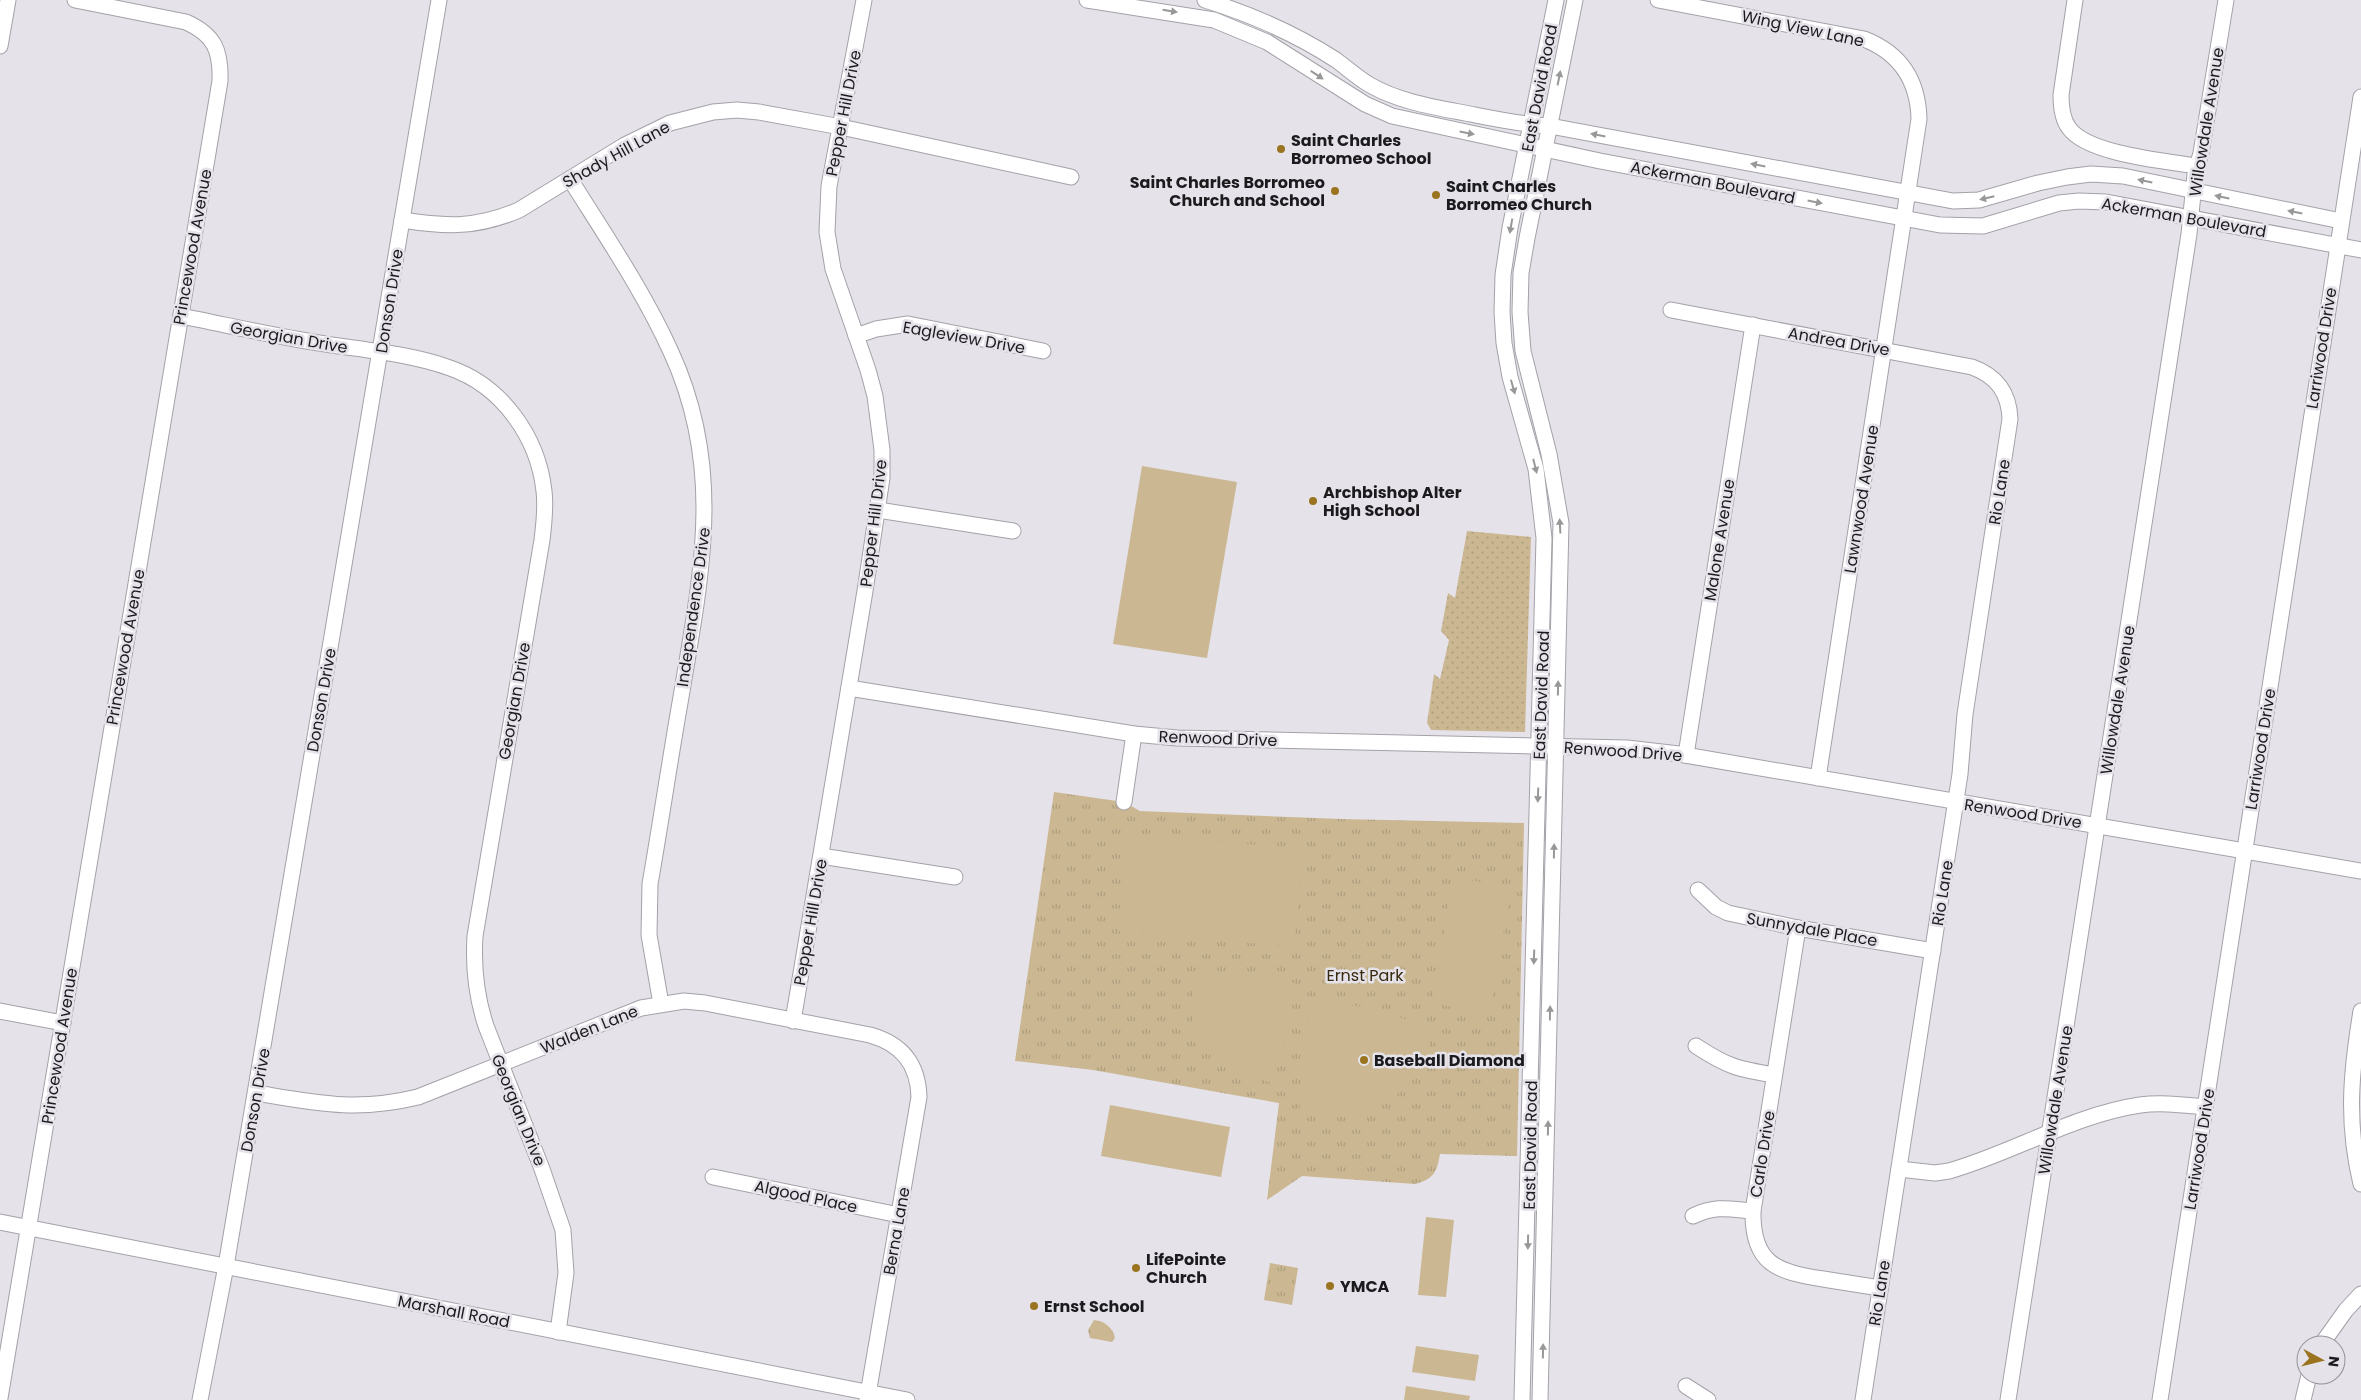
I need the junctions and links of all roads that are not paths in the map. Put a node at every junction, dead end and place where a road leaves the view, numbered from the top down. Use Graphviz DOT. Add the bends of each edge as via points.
graph roads {
  1 [pos="8,0"];
  2 [pos="75,0"];
  3 [pos="439,0"];
  4 [pos="864,0"];
  5 [pos="1093,0"];
  6 [pos="1205,0"];
  7 [pos="1556,0"];
  8 [pos="1575,0"];
  9 [pos="1658,0"];
  10 [pos="2075,0"];
  11 [pos="2226,0"];
  12 [pos="0,46"];
  13 [pos="2361,97"];
  14 [pos="1531,125"];
  15 [pos="1550,126"];
  16 [pos="841,127"];
  17 [pos="1527,144"];
  18 [pos="1545,148"];
  19 [pos="2196,166"];
  20 [pos="1071,177"];
  21 [pos="570,179"];
  22 [pos="2193,191"];
  23 [pos="1908,193"];
  24 [pos="2191,217"];
  25 [pos="1904,219"];
  26 [pos="402,220"];
  27 [pos="2340,220"];
  28 [pos="2337,245"];
  29 [pos="2361,250"];
  30 [pos="1671,310"];
  31 [pos="181,316"];
  32 [pos="1752,325"];
  33 [pos="856,336"];
  34 [pos="1884,349"];
  35 [pos="1043,351"];
  36 [pos="380,353"];
  37 [pos="2001,386"];
  38 [pos="878,510"];
  39 [pos="1014,531"];
  40 [pos="849,688"];
  41 [pos="1134,734"];
  42 [pos="1540,746"];
  43 [pos="1556,747"];
  44 [pos="1686,755"];
  45 [pos="1818,778"];
  46 [pos="1124,802"];
  47 [pos="1955,802"];
  48 [pos="2098,825"];
  49 [pos="2245,851"];
  50 [pos="821,856"];
  51 [pos="2361,871"];
  52 [pos="954,877"];
  53 [pos="1698,890"];
  54 [pos="1798,928"];
  55 [pos="1933,951"];
  56 [pos="661,1004"];
  57 [pos="2361,1010"];
  58 [pos="0,1012"];
  59 [pos="793,1020"];
  60 [pos="63,1023"];
  61 [pos="1696,1046"];
  62 [pos="1531,1061"];
  63 [pos="1549,1062"];
  64 [pos="501,1065"];
  65 [pos="915,1070"];
  66 [pos="1774,1075"];
  67 [pos="256,1093"];
  68 [pos="2204,1107"];
  69 [pos="2050,1134"];
  70 [pos="1899,1169"];
  71 [pos="713,1177"];
  72 [pos="2361,1184"];
  73 [pos="1754,1211"];
  74 [pos="899,1215"];
  75 [pos="1693,1216"];
  76 [pos="0,1222"];
  77 [pos="30,1228"];
  78 [pos="226,1266"];
  79 [pos="1880,1288"];
  80 [pos="2361,1294"];
  81 [pos="558,1332"];
  82 [pos="2328,1335"];
  83 [pos="2307,1385"];
  84 [pos="1686,1386"];
  85 [pos="867,1396"];
  86 [pos="0,1398"];
  87 [pos="200,1400"];
  88 [pos="907,1400"];
  89 [pos="1522,1400"];
  90 [pos="1540,1400"];
  91 [pos="1708,1400"];
  92 [pos="1863,1400"];
  93 [pos="2008,1400"];
  94 [pos="2160,1400"];
  95 [pos="2304,1400"];
  1 -- 12 [label="street"];
  2 -- 31 [label="street, Princewood Avenue" via="186,22 207,34 218,52 220,81"];
  3 -- 26 [label="street, Donson Drive"];
  4 -- 16 [label="street, Pepper Hill Drive"];
  5 -- 17 [label="street, Ackerman Boulevard, one-way" via="1214,20 1267,42 1377,110 1421,123"];
  6 -- 14 [label="street, Ackerman Boulevard" via="1274,26 1335,59 1389,94 1443,109"];
  7 -- 14 [label="street, East David Road"];
  15 -- 8 [label="street, East David Road, one-way"];
  9 -- 23 [label="street, Wing View Lane" via="1838,33 1864,39 1890,52 1910,76 1919,102"];
  10 -- 19 [label="street" via="2061,95 2064,118 2069,128 2078,138 2103,149"];
  11 -- 19 [label="street, Willowdale Avenue" via="2201,153"];
  13 -- 27 [label="street, Larriwood Drive"];
  14 -- 15 [label="street, Ackerman Boulevard"];
  14 -- 17 [label="street, East David Road"];
  15 -- 18 [label="street, East David Road"];
  23 -- 15 [label="street, Ackerman Boulevard, one-way"];
  16 -- 20 [label="street, Shady Hill Lane"];
  16 -- 21 [label="street, Shady Hill Lane" via="759,112 706,113 670,122 644,134"];
  16 -- 33 [label="street, Pepper Hill Drive" via="829,186 827,232 833,269"];
  17 -- 18 [label="street, Ackerman Boulevard"];
  17 -- 42 [label="street, East David Road, one-way" via="1505,265 1502,312 1510,377 1536,469 1543,514 1545,566"];
  18 -- 25 [label="street, Ackerman Boulevard, one-way"];
  43 -- 18 [label="street, East David Road, one-way" via="1560,523 1549,454 1526,369 1520,312 1521,273"];
  19 -- 22 [label="street, Willowdale Avenue"];
  21 -- 26 [label="street, Shady Hill Lane" via="519,210 480,223 440,226"];
  21 -- 56 [label="street, Independence Drive" via="672,352 695,421 702,467 706,522 703,558 649,901 649,935"];
  22 -- 23 [label="street, Ackerman Boulevard, one-way" via="2123,176 2091,174 2038,183 1979,200 1953,201"];
  22 -- 24 [label="street, Willowdale Avenue"];
  27 -- 22 [label="street, Ackerman Boulevard, one-way"];
  23 -- 25 [label="street, Wing View Lane"];
  24 -- 25 [label="street, Ackerman Boulevard" via="2079,200 1983,226 1940,225"];
  24 -- 28 [label="street, Ackerman Boulevard"];
  24 -- 48 [label="street, Willowdale Avenue"];
  25 -- 34 [label="street, Lawnwood Avenue"];
  26 -- 36 [label="street, Donson Drive"];
  27 -- 28 [label="street, Larriwood Drive"];
  28 -- 29 [label="street, Ackerman Boulevard"];
  28 -- 49 [label="street, Larriwood Drive"];
  30 -- 32 [label="street, Andrea Drive"];
  31 -- 36 [label="street, Georgian Drive"];
  31 -- 60 [label="street, Princewood Avenue"];
  32 -- 34 [label="street, Andrea Drive"];
  32 -- 44 [label="street, Malone Avenue"];
  33 -- 35 [label="street, Eagleview Drive" via="908,324"];
  33 -- 38 [label="street, Pepper Hill Drive" via="871,379 880,425 882,478"];
  34 -- 37 [label="street, Andrea Drive" via="1972,367"];
  34 -- 45 [label="street, Lawnwood Avenue"];
  36 -- 64 [label="street, Georgian Drive" via="451,368 484,386 514,414 540,467 544,492 542,540 473,962 478,1005"];
  36 -- 67 [label="street, Donson Drive"];
  37 -- 47 [label="street, Rio Lane" via="2007,398 2010,419 1965,714"];
  38 -- 39 [label="street"];
  38 -- 40 [label="street, Pepper Hill Drive"];
  40 -- 41 [label="street, Renwood Drive"];
  40 -- 50 [label="street, Pepper Hill Drive"];
  41 -- 42 [label="street, Renwood Drive" via="1177,738"];
  41 -- 46 [label="street"];
  42 -- 43 [label="street, Renwood Drive"];
  42 -- 62 [label="street, East David Road, one-way"];
  43 -- 44 [label="street, Renwood Drive" via="1627,748"];
  63 -- 43 [label="street, East David Road, one-way"];
  44 -- 45 [label="street, Renwood Drive"];
  45 -- 47 [label="street, Renwood Drive"];
  47 -- 48 [label="street, Renwood Drive"];
  47 -- 55 [label="street, Rio Lane"];
  48 -- 49 [label="street, Renwood Drive"];
  48 -- 69 [label="street, Willowdale Avenue"];
  49 -- 51 [label="street, Renwood Drive"];
  49 -- 68 [label="street, Larriwood Drive"];
  50 -- 52 [label="street"];
  50 -- 59 [label="street, Pepper Hill Drive"];
  53 -- 54 [label="street, Sunnydale Place" via="1716,907 1728,913"];
  54 -- 55 [label="street, Sunnydale Place"];
  54 -- 66 [label="street, Carlo Drive"];
  55 -- 70 [label="street, Rio Lane"];
  56 -- 59 [label="street, Walden Lane" via="705,1003"];
  56 -- 64 [label="street, Walden Lane" via="622,1015"];
  57 -- 72 [label="street" via="2350,1109"];
  58 -- 60 [label="street"];
  59 -- 65 [label="street, Walden Lane" via="879,1038 904,1052"];
  60 -- 77 [label="street, Princewood Avenue"];
  61 -- 66 [label="street" via="1732,1068"];
  62 -- 63 [label="street"];
  62 -- 89 [label="street, East David Road, one-way"];
  90 -- 63 [label="street, East David Road, one-way"];
  64 -- 67 [label="street, Walden Lane" via="418,1097 371,1106 321,1103"];
  64 -- 81 [label="street, Georgian Drive" via="563,1230 566,1273"];
  65 -- 74 [label="street, Berna Lane" via="919,1097"];
  66 -- 73 [label="street, Carlo Drive"];
  67 -- 78 [label="street, Donson Drive"];
  68 -- 69 [label="street" via="2162,1103 2140,1105"];
  68 -- 94 [label="street, Larriwood Drive"];
  69 -- 70 [label="street" via="1949,1171 1935,1173"];
  69 -- 93 [label="street, Willowdale Avenue"];
  70 -- 79 [label="street, Rio Lane"];
  71 -- 74 [label="street, Algood Place"];
  73 -- 75 [label="street" via="1708,1208"];
  73 -- 79 [label="street, Carlo Drive" via="1756,1242 1770,1263 1779,1269"];
  74 -- 85 [label="street, Berna Lane"];
  76 -- 77 [label="street, Marshall Road"];
  77 -- 78 [label="street, Marshall Road"];
  77 -- 86 [label="street, Princewood Avenue"];
  78 -- 81 [label="street, Marshall Road"];
  78 -- 87 [label="street, Donson Drive"];
  79 -- 92 [label="street, Rio Lane"];
  80 -- 82 [label="street"];
  81 -- 85 [label="street, Marshall Road"];
  83 -- 95 [label="street"];
  84 -- 91 [label="street"];
  85 -- 88 [label="street, Marshall Road"];
}
